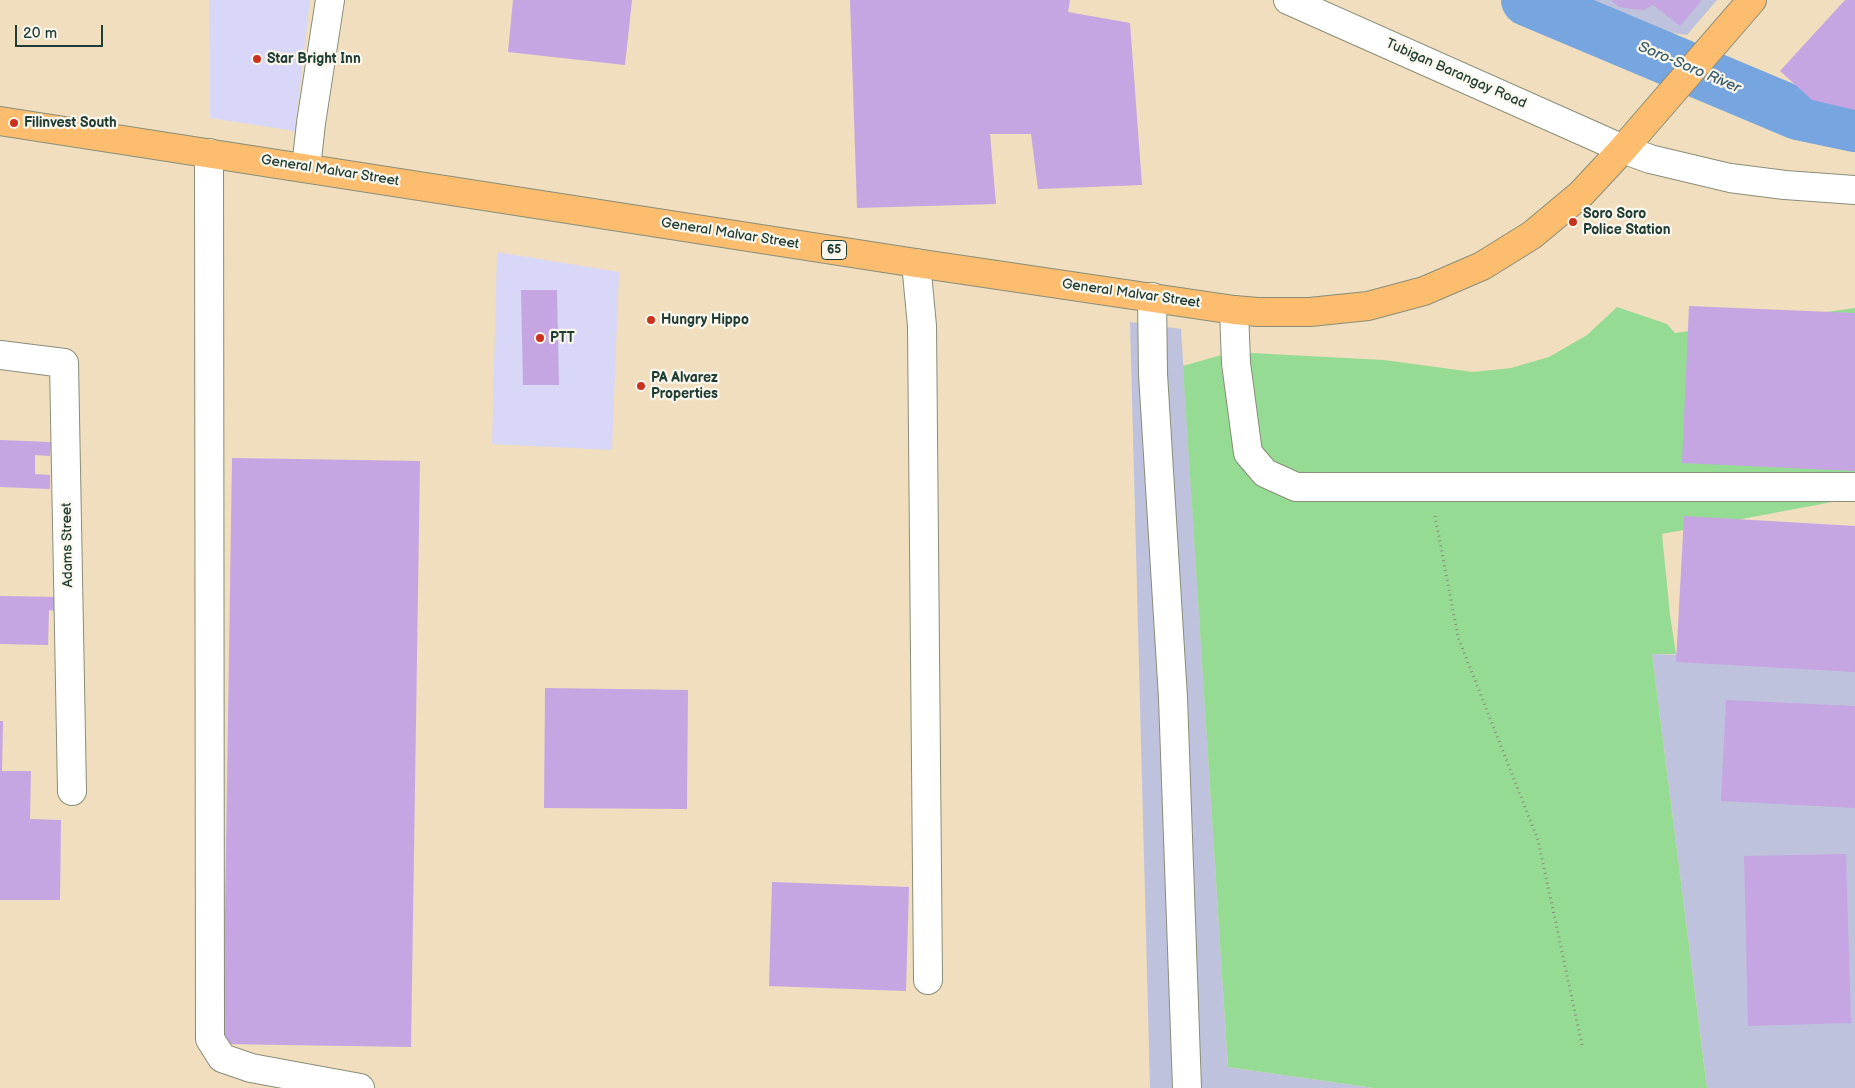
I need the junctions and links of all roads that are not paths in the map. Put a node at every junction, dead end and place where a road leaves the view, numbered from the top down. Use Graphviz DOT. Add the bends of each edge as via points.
graph roads {
  1 [pos="330,0"];
  2 [pos="1288,0"];
  3 [pos="1752,0"];
  4 [pos="0,121"];
  5 [pos="1623,149"];
  6 [pos="209,152"];
  7 [pos="306,168"];
  8 [pos="1855,190"];
  9 [pos="916,263"];
  10 [pos="1152,297"];
  11 [pos="1234,310"];
  12 [pos="0,355"];
  13 [pos="1855,487"];
  14 [pos="72,791"];
  15 [pos="928,980"];
  16 [pos="360,1088"];
  17 [pos="1187,1088"];
  1 -- 7 [label="street"];
  2 -- 5 [label="street, Tubigan Barangay Road"];
  3 -- 5 [label="highway, 65"];
  4 -- 6 [label="highway, General Malvar Street / 65"];
  5 -- 8 [label="street, Tubigan Barangay Road" via="1730,178"];
  5 -- 11 [label="highway, General Malvar Street / 65" via="1581,194 1532,235 1454,279 1424,291 1349,309"];
  6 -- 7 [label="highway, General Malvar Street / 65"];
  6 -- 16 [label="street" via="210,1039 222,1058 251,1068"];
  7 -- 9 [label="highway, General Malvar Street / 65"];
  9 -- 10 [label="highway, General Malvar Street / 65"];
  9 -- 15 [label="street" via="922,326"];
  10 -- 11 [label="highway, General Malvar Street / 65"];
  10 -- 17 [label="street" via="1153,384 1173,698"];
  11 -- 13 [label="street" via="1236,363 1248,453 1265,473 1296,487"];
  12 -- 14 [label="street, Adams Street" via="64,363"];
}
